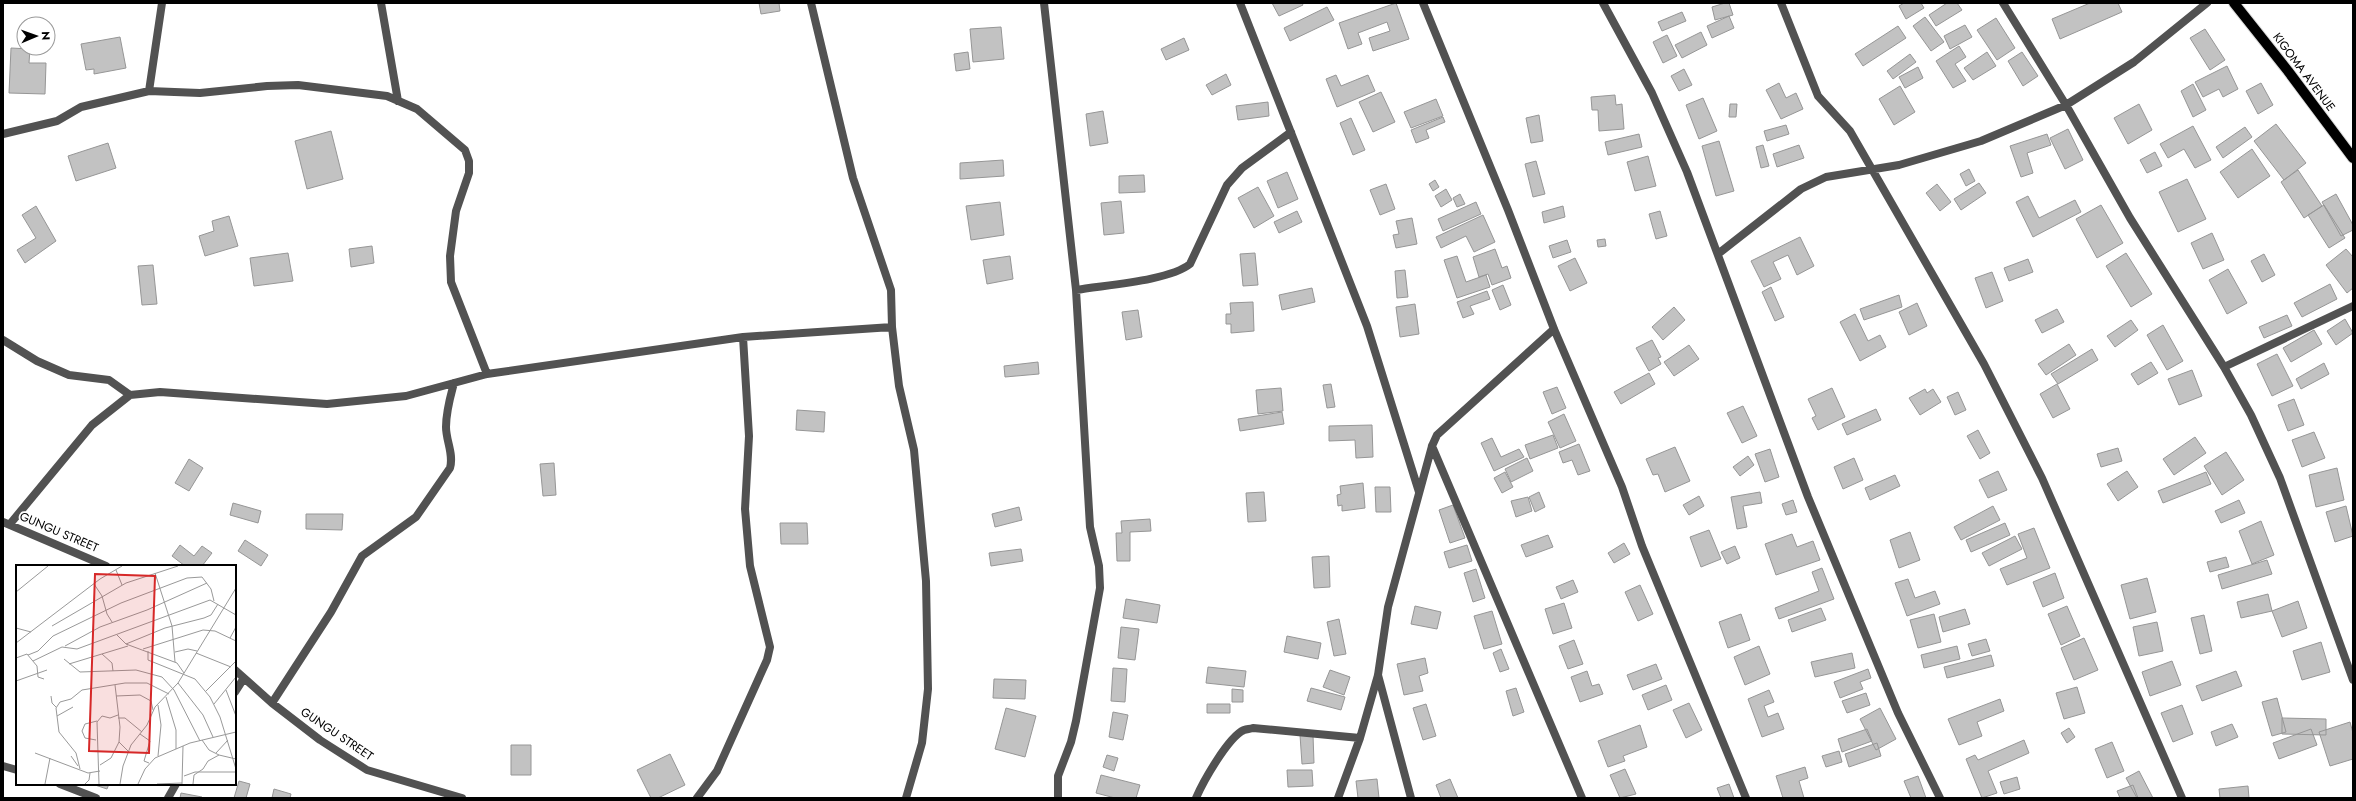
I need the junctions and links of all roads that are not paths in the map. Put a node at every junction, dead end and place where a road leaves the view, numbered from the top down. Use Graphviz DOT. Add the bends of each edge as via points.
graph roads {
  1 [pos="162,3"];
  2 [pos="380,3"];
  3 [pos="811,3"];
  4 [pos="1044,3"];
  5 [pos="1240,3"];
  6 [pos="1423,3"];
  7 [pos="1603,3"];
  8 [pos="1781,3"];
  9 [pos="2003,3"];
  10 [pos="2207,3"];
  11 [pos="2234,3"];
  12 [pos="149,91"];
  13 [pos="398,101"];
  14 [pos="2066,105"];
  15 [pos="1291,132"];
  16 [pos="3,134"];
  17 [pos="2353,158"];
  18 [pos="1871,171"];
  19 [pos="1718,254"];
  20 [pos="1076,290"];
  21 [pos="2353,306"];
  22 [pos="892,327"];
  23 [pos="1554,329"];
  24 [pos="743,337"];
  25 [pos="3,340"];
  26 [pos="2224,367"];
  27 [pos="487,374"];
  28 [pos="454,383"];
  29 [pos="130,395"];
  30 [pos="1432,446"];
  31 [pos="1419,493"];
  32 [pos="6,523"];
  33 [pos="104,565"];
  34 [pos="236,671"];
  35 [pos="1378,675"];
  36 [pos="244,678"];
  37 [pos="2353,680"];
  38 [pos="236,690"];
  39 [pos="272,703"];
  40 [pos="1360,738"];
  41 [pos="3,766"];
  42 [pos="16,770"];
  43 [pos="63,785"];
  44 [pos="175,785"];
  45 [pos="96,798"];
  46 [pos="168,798"];
  47 [pos="462,798"];
  48 [pos="697,798"];
  49 [pos="906,798"];
  50 [pos="1058,798"];
  51 [pos="1196,798"];
  52 [pos="1338,798"];
  53 [pos="1411,798"];
  54 [pos="1582,798"];
  55 [pos="1746,798"];
  56 [pos="1940,798"];
  57 [pos="2182,798"];
  1 -- 12 [label="street"];
  2 -- 13 [label="street"];
  3 -- 22 [label="street" via="853,178 891,290"];
  4 -- 20 [label="street"];
  5 -- 15 [label="street"];
  6 -- 23 [label="street"];
  7 -- 19 [label="street" via="1652,93 1687,172"];
  8 -- 18 [label="street" via="1818,96 1850,131"];
  9 -- 14 [label="street"];
  10 -- 14 [label="street" via="2134,62"];
  11 -- 17 [label="main road, KIGOMA AVENUE"];
  12 -- 13 [label="street" via="200,92 298,85 387,96"];
  12 -- 16 [label="street" via="81,107 57,121"];
  13 -- 27 [label="street" via="418,109 465,150 469,161 469,173 456,211 451,282"];
  14 -- 18 [label="street" via="1981,141"];
  14 -- 26 [label="street" via="2130,218"];
  15 -- 20 [label="street" via="1242,168 1228,185 1190,264 1182,270"];
  15 -- 31 [label="street" via="1368,326"];
  18 -- 19 [label="street" via="1826,177 1800,189"];
  18 -- 57 [label="street" via="1984,364 2042,478"];
  19 -- 56 [label="street" via="1808,497 1898,713"];
  20 -- 50 [label="street" via="1090,527 1099,566 1100,588 1072,735 1058,776"];
  21 -- 26 [label="street"];
  22 -- 24 [label="street"];
  22 -- 49 [label="street" via="899,386 914,450 926,581 928,689 922,743"];
  23 -- 30 [label="street" via="1443,428"];
  23 -- 55 [label="street" via="1622,487 1642,546"];
  24 -- 27 [label="street"];
  24 -- 48 [label="street" via="748,436 745,509 750,566 770,636 770,647 767,660 718,771"];
  25 -- 29 [label="street" via="37,361 69,374 109,380"];
  26 -- 37 [label="street" via="2251,415 2280,478"];
  27 -- 28 [label="street"];
  28 -- 29 [label="street" via="406,396 327,404 160,392"];
  28 -- 39 [label="street" via="447,407 446,428 452,461 450,468 416,517 362,556 331,612"];
  29 -- 32 [label="street" via="92,425"];
  30 -- 31 [label="street"];
  30 -- 54 [label="street"];
  31 -- 35 [label="street" via="1388,608"];
  32 -- 33 [label="street, GUNGU STREET"];
  34 -- 36 [label="street, GUNGU STREET"];
  35 -- 40 [label="street"];
  35 -- 53 [label="street"];
  36 -- 38 [label="street"];
  36 -- 39 [label="street, GUNGU STREET"];
  39 -- 47 [label="street, GUNGU STREET" via="320,740 367,770"];
  40 -- 51 [label="street" via="1253,728 1245,730 1230,744"];
  40 -- 52 [label="street"];
  41 -- 42 [label="street"];
  43 -- 45 [label="street"];
  44 -- 46 [label="street"];
}
